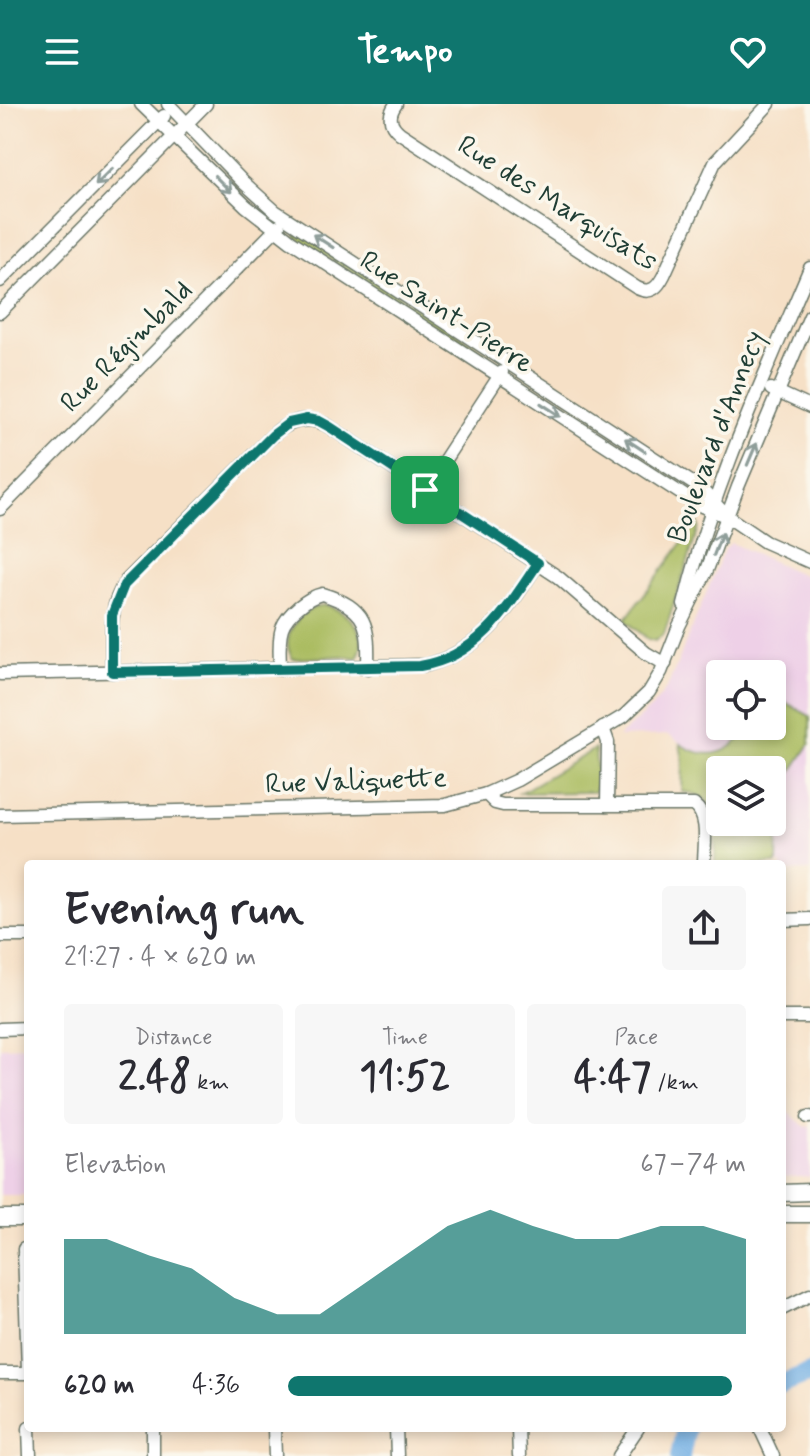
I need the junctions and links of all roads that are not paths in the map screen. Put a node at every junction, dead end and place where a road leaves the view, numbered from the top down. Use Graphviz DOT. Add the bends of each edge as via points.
graph roads {
  1 [pos="141,104"];
  2 [pos="206,104"];
  3 [pos="396,104"];
  4 [pos="769,104"];
  5 [pos="172,105"];
  6 [pos="159,121"];
  7 [pos="186,124"];
  8 [pos="174,135"];
  9 [pos="285,217"];
  10 [pos="276,230"];
  11 [pos="810,268"];
  12 [pos="0,281"];
  13 [pos="0,312"];
  14 [pos="810,316"];
  15 [pos="508,362"];
  16 [pos="499,376"];
  17 [pos="760,385"];
  18 [pos="778,393"];
  19 [pos="810,407"];
  20 [pos="425,490"];
  21 [pos="712,506"];
  22 [pos="0,509"];
  23 [pos="728,517"];
  24 [pos="810,562"];
  25 [pos="538,563"];
  26 [pos="679,626"];
  27 [pos="665,664"];
  28 [pos="368,668"];
  29 [pos="280,669"];
  30 [pos="112,672"];
  31 [pos="0,674"];
  32 [pos="603,728"];
  33 [pos="486,794"];
  34 [pos="607,805"];
  35 [pos="0,815"];
  36 [pos="704,860"];
  37 [pos="810,919"];
  38 [pos="786,920"];
  39 [pos="0,936"];
  40 [pos="24,936"];
  41 [pos="786,1017"];
  42 [pos="810,1017"];
  43 [pos="24,1028"];
  44 [pos="0,1029"];
  45 [pos="810,1192"];
  46 [pos="786,1193"];
  47 [pos="786,1214"];
  48 [pos="810,1214"];
  49 [pos="0,1218"];
  50 [pos="24,1218"];
  51 [pos="810,1295"];
  52 [pos="786,1307"];
  53 [pos="24,1372"];
  54 [pos="0,1373"];
  55 [pos="29,1432"];
  56 [pos="153,1432"];
  57 [pos="274,1432"];
  58 [pos="396,1432"];
  59 [pos="518,1432"];
  60 [pos="635,1432"];
  61 [pos="762,1432"];
  62 [pos="30,1456"];
  63 [pos="153,1456"];
  64 [pos="275,1456"];
  65 [pos="397,1456"];
  66 [pos="519,1456"];
  67 [pos="619,1456"];
  68 [pos="773,1456"];
  1 -- 6 [label="street, Rue Saint-Pierre"];
  2 -- 7 [label="street"];
  3 -- 4 [label="street, Rue des Marquisats" via="391,120 400,133 648,291 664,275 715,162"];
  5 -- 6 [label="street"];
  5 -- 7 [label="street, Rue Saint-Pierre"];
  6 -- 8 [label="street, Rue Saint-Pierre"];
  6 -- 12 [label="street, one-way"];
  7 -- 8 [label="street"];
  7 -- 9 [label="street, Rue Saint-Pierre"];
  8 -- 10 [label="street, Rue Saint-Pierre, one-way"];
  8 -- 13 [label="street"];
  9 -- 10 [label="street, Rue Régimbald"];
  15 -- 9 [label="street, Rue Saint-Pierre, one-way"];
  10 -- 16 [label="street, Rue Saint-Pierre"];
  10 -- 22 [label="street, Rue Régimbald"];
  11 -- 17 [label="street, Boulevard d'Annecy"];
  14 -- 18 [label="street, Boulevard d'Annecy"];
  15 -- 16 [label="street"];
  21 -- 15 [label="street, Rue Saint-Pierre, one-way" via="700,488"];
  16 -- 20 [label="street"];
  16 -- 21 [label="street, Rue Saint-Pierre, one-way" via="697,504"];
  17 -- 18 [label="street"];
  17 -- 21 [label="street, Boulevard d'Annecy"];
  18 -- 19 [label="street"];
  23 -- 18 [label="street, Boulevard d'Annecy, one-way"];
  20 -- 25 [label="street"];
  20 -- 30 [label="street" via="325,424 307,419 284,426 124,585 112,615"];
  21 -- 23 [label="street, Rue Saint-Pierre"];
  21 -- 26 [label="street, Boulevard d'Annecy"];
  23 -- 24 [label="street, Rue Saint-Pierre" via="765,542"];
  26 -- 23 [label="street, Boulevard d'Annecy, one-way"];
  25 -- 27 [label="street"];
  25 -- 28 [label="street" via="494,627 460,651 427,665"];
  26 -- 27 [label="street, Boulevard d'Annecy"];
  27 -- 32 [label="street, Boulevard d'Annecy" via="641,702"];
  28 -- 29 [label="street"];
  28 -- 29 [label="street" via="364,619 319,594 282,627"];
  29 -- 30 [label="street"];
  30 -- 31 [label="street"];
  32 -- 33 [label="street, Boulevard d'Annecy"];
  32 -- 34 [label="street" via="608,742"];
  33 -- 34 [label="street, Rue Valiquette" via="503,805"];
  33 -- 35 [label="street, Rue Valiquette" via="427,807"];
  34 -- 36 [label="street, Rue Valiquette" via="697,807 704,821"];
  37 -- 38 [label="street"];
  39 -- 40 [label="street"];
  41 -- 42 [label="street"];
  43 -- 44 [label="street"];
  45 -- 46 [label="main road"];
  47 -- 48 [label="main road"];
  49 -- 50 [label="main road"];
  51 -- 52 [label="street"];
  53 -- 54 [label="street"];
  55 -- 62 [label="street"];
  56 -- 63 [label="street"];
  57 -- 64 [label="street"];
  58 -- 65 [label="street"];
  59 -- 66 [label="street"];
  60 -- 67 [label="street"];
  61 -- 68 [label="street"];
}
